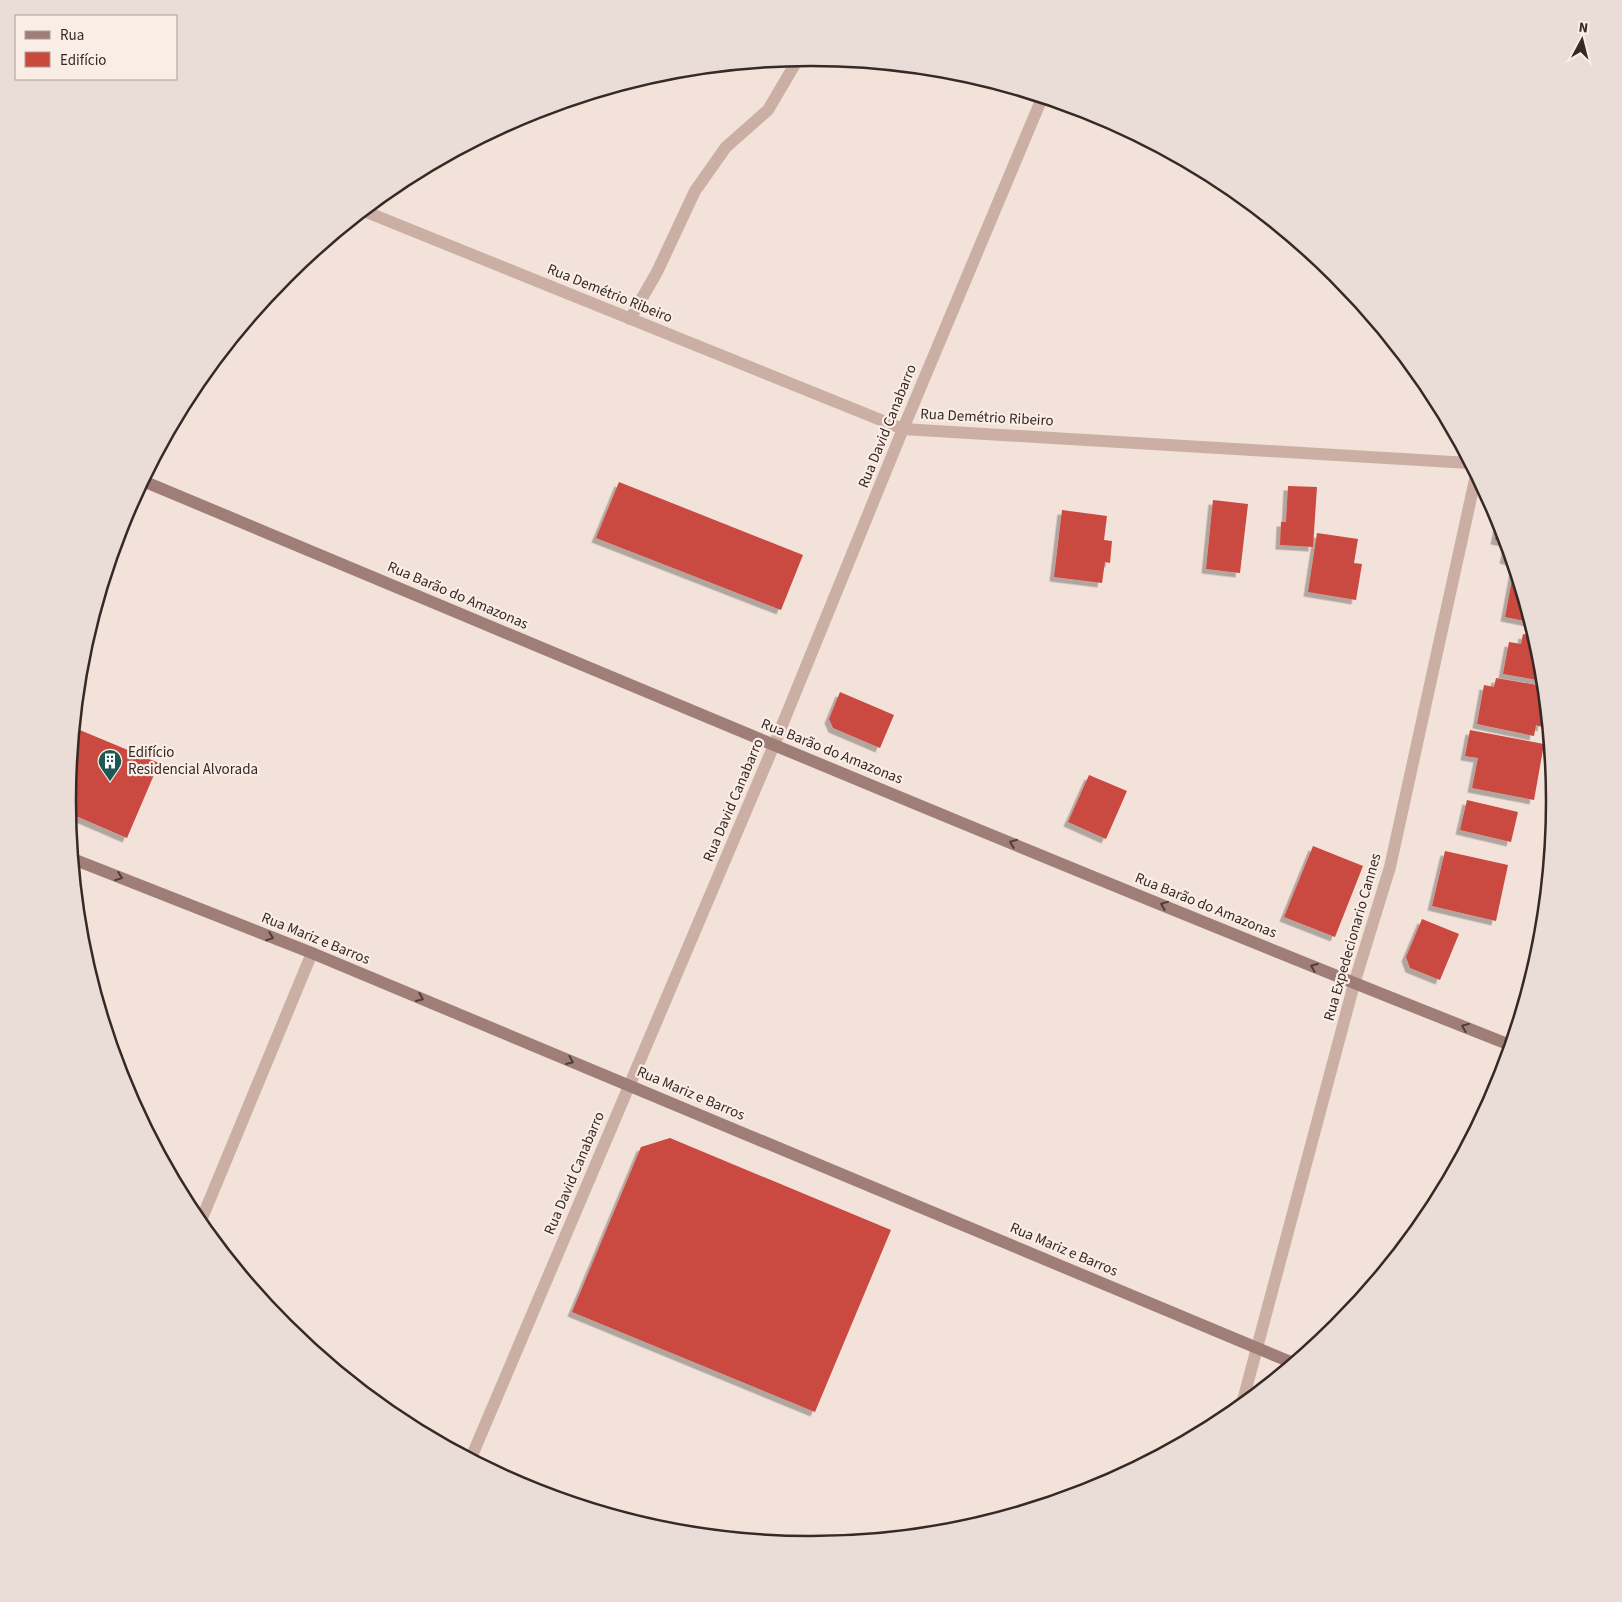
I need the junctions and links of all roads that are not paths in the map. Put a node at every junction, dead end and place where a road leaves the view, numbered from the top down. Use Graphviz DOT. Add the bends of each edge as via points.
graph roads {
  1 [pos="793,67"];
  2 [pos="1040,103"];
  3 [pos="370,214"];
  4 [pos="630,319"];
  5 [pos="903,429"];
  6 [pos="1463,463"];
  7 [pos="149,483"];
  8 [pos="1474,485"];
  9 [pos="774,745"];
  10 [pos="79,862"];
  11 [pos="312,953"];
  12 [pos="1354,984"];
  13 [pos="1505,1043"];
  14 [pos="629,1085"];
  15 [pos="204,1214"];
  16 [pos="1257,1348"];
  17 [pos="1286,1360"];
  18 [pos="1245,1393"];
  19 [pos="473,1453"];
  1 -- 4 [label="street" via="768,110 726,147 695,191 657,272"];
  2 -- 5 [label="street, Rua David Canabarro"];
  3 -- 4 [label="street, Rua Demétrio Ribeiro"];
  4 -- 5 [label="street, Rua Demétrio Ribeiro"];
  5 -- 6 [label="street, Rua Demétrio Ribeiro"];
  5 -- 9 [label="street, Rua David Canabarro"];
  7 -- 9 [label="street, Rua Barão do Amazonas"];
  8 -- 12 [label="street, Rua Expedecionario Cannes" via="1390,867"];
  12 -- 9 [label="street, Rua Barão do Amazonas, one-way"];
  9 -- 14 [label="street, Rua David Canabarro"];
  10 -- 11 [label="street, Rua Mariz e Barros, one-way"];
  11 -- 14 [label="street, Rua Mariz e Barros, one-way"];
  11 -- 15 [label="street"];
  13 -- 12 [label="street, Rua Barão do Amazonas, one-way"];
  12 -- 16 [label="street, Rua Expedecionario Cannes"];
  14 -- 16 [label="street, Rua Mariz e Barros"];
  14 -- 19 [label="street, Rua David Canabarro"];
  16 -- 17 [label="street, Rua Mariz e Barros"];
  16 -- 18 [label="street, Rua Expedecionario Cannes"];
}
